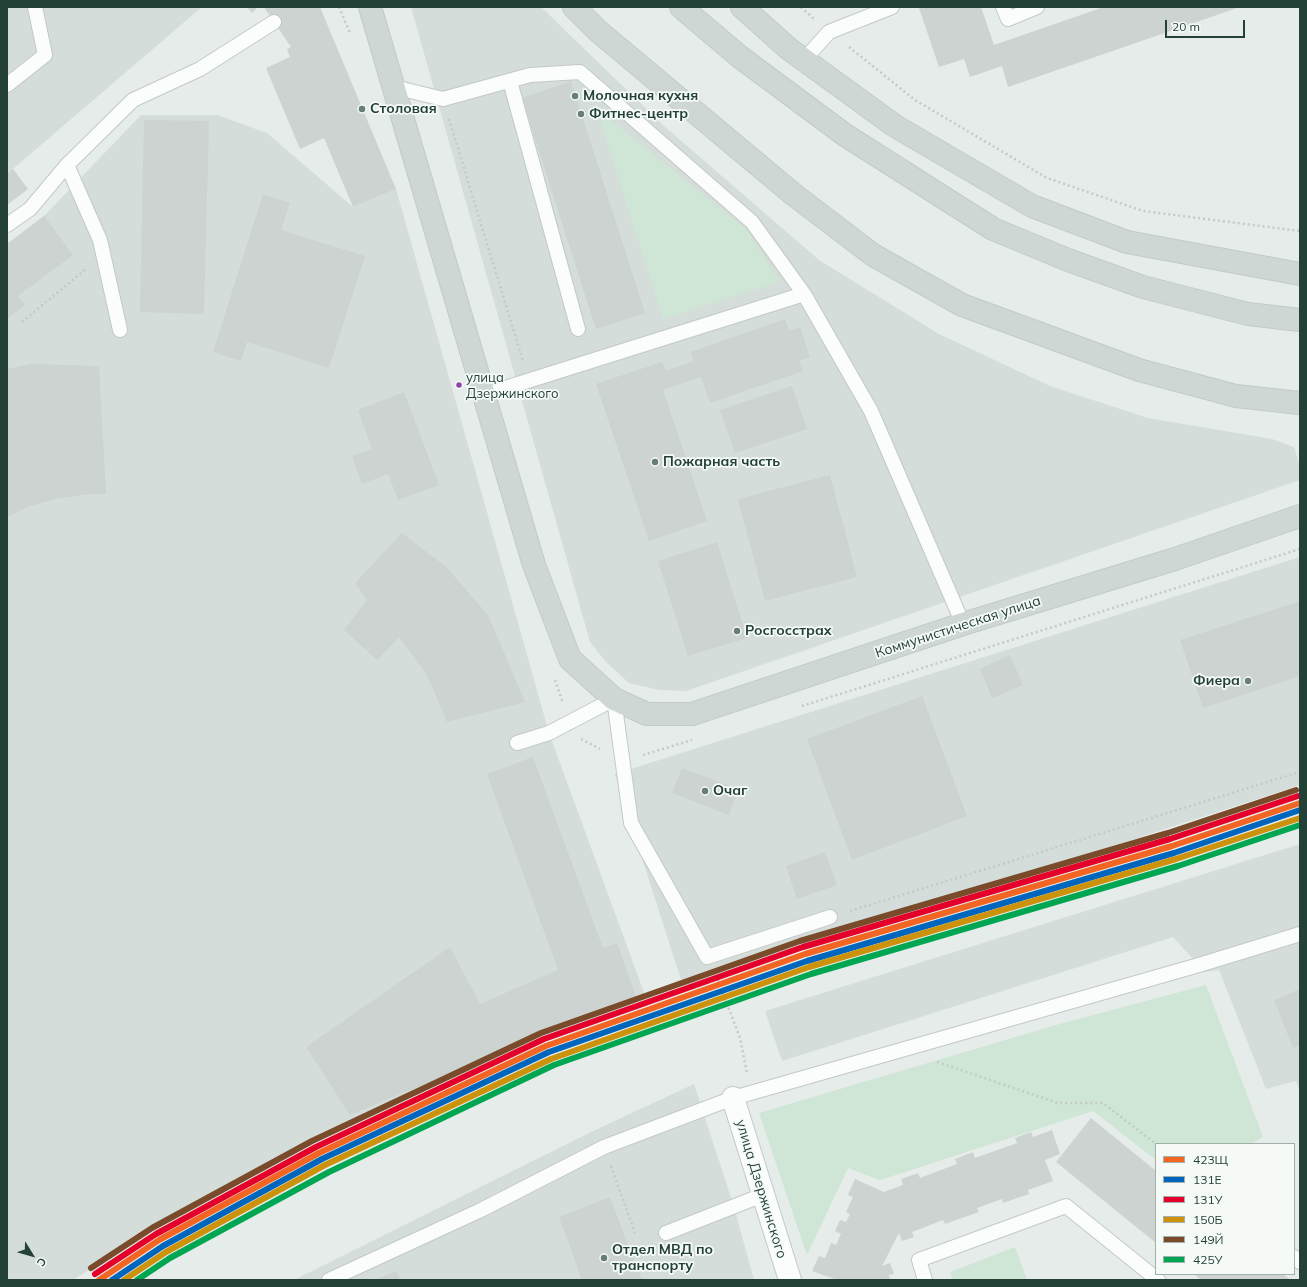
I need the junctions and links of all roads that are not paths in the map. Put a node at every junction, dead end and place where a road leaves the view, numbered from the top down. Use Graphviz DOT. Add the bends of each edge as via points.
graph roads {
  1 [pos="35,7"];
  2 [pos="370,7"];
  3 [pos="574,7"];
  4 [pos="681,7"];
  5 [pos="742,7"];
  6 [pos="892,7"];
  7 [pos="1003,7"];
  8 [pos="1037,7"];
  9 [pos="274,22"];
  10 [pos="804,60"];
  11 [pos="510,81"];
  12 [pos="7,85"];
  13 [pos="394,87"];
  14 [pos="67,165"];
  15 [pos="7,225"];
  16 [pos="1300,274"];
  17 [pos="804,294"];
  18 [pos="1300,320"];
  19 [pos="578,329"];
  20 [pos="120,330"];
  21 [pos="483,396"];
  22 [pos="1300,403"];
  23 [pos="1300,516"];
  24 [pos="963,624"];
  25 [pos="614,699"];
  26 [pos="518,743"];
  27 [pos="830,916"];
  28 [pos="1300,934"];
  29 [pos="733,1098"];
  30 [pos="763,1195"];
  31 [pos="666,1233"];
  32 [pos="329,1280"];
  33 [pos="790,1280"];
  34 [pos="925,1280"];
  35 [pos="1158,1280"];
  1 -- 12 [label="lane" via="45,55"];
  2 -- 13 [label="main road"];
  3 -- 22 [label="main road" via="598,31 793,194 873,255 962,305 1139,370 1236,396"];
  4 -- 18 [label="main road" via="740,57 845,135 993,229 1143,287 1248,314"];
  5 -- 10 [label="main road"];
  6 -- 10 [label="lane" via="829,32"];
  7 -- 8 [label="lane" via="1008,19"];
  9 -- 14 [label="lane" via="200,69 133,100"];
  10 -- 16 [label="main road" via="895,126 1032,206 1127,242"];
  11 -- 13 [label="lane" via="443,99"];
  11 -- 17 [label="lane" via="530,75 580,72 752,222"];
  11 -- 19 [label="lane"];
  13 -- 21 [label="main road"];
  14 -- 15 [label="lane" via="30,209"];
  14 -- 20 [label="lane" via="100,240"];
  17 -- 21 [label="lane"];
  17 -- 24 [label="lane" via="871,411"];
  21 -- 25 [label="main road" via="534,565 570,659"];
  23 -- 24 [label="main road, Коммунистическая улица" via="1175,559"];
  24 -- 25 [label="main road, Коммунистическая улица" via="692,714 647,714"];
  25 -- 26 [label="lane" via="549,733"];
  25 -- 27 [label="lane" via="631,823 708,957"];
  28 -- 29 [label="lane"];
  29 -- 30 [label="street, улица Дзержинского"];
  29 -- 32 [label="lane" via="604,1147 481,1210"];
  30 -- 31 [label="lane"];
  30 -- 33 [label="street, улица Дзержинского"];
  34 -- 35 [label="lane" via="919,1260 1066,1206"];
}
